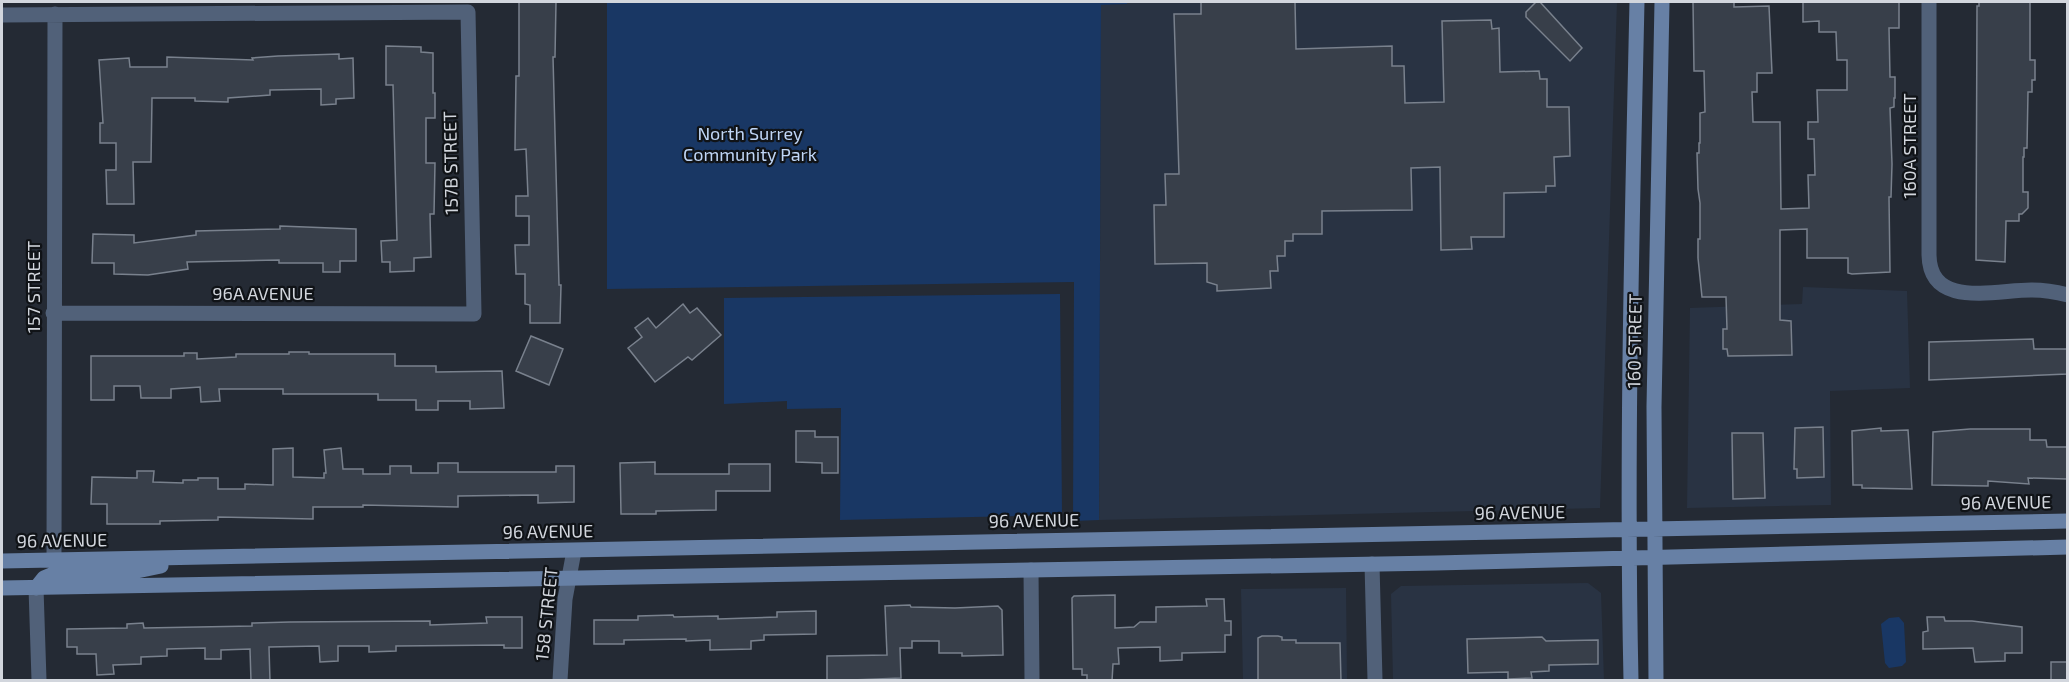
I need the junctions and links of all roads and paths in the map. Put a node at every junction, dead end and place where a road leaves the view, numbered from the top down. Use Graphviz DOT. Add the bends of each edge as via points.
graph roads {
  1 [pos="1637,2"];
  2 [pos="1662,2"];
  3 [pos="1929,2"];
  4 [pos="55,14"];
  5 [pos="2,15"];
  6 [pos="2067,295"];
  7 [pos="53,314"];
  8 [pos="474,314"];
  9 [pos="2067,521"];
  10 [pos="1654,529"];
  11 [pos="1629,530"];
  12 [pos="2067,547"];
  13 [pos="574,551"];
  14 [pos="1629,558"];
  15 [pos="1653,558"];
  16 [pos="184,559"];
  17 [pos="2,561"];
  18 [pos="54,561"];
  19 [pos="1372,564"];
  20 [pos="1031,570"];
  21 [pos="568,578"];
  22 [pos="2,588"];
  23 [pos="36,588"];
  24 [pos="39,681"];
  25 [pos="560,681"];
  26 [pos="1032,681"];
  27 [pos="1376,681"];
  28 [pos="1630,681"];
  29 [pos="1656,681"];
  1 -- 11 [label="main road, 160 STREET"];
  2 -- 10 [label="main road, 160 STREET"];
  3 -- 6 [label="street, 160A STREET" via="1933,275 1943,286 1965,292 2031,290"];
  4 -- 5 [label="street"];
  4 -- 7 [label="street, 157 STREET"];
  4 -- 8 [label="street, 157B STREET" via="468,12"];
  7 -- 8 [label="street, 96A AVENUE"];
  7 -- 18 [label="street, 157 STREET"];
  9 -- 10 [label="main road, 96 AVENUE"];
  10 -- 11 [label="main road, 96 AVENUE"];
  10 -- 15 [label="main road, 160 STREET"];
  11 -- 13 [label="main road, 96 AVENUE"];
  11 -- 14 [label="main road, 160 STREET"];
  12 -- 15 [label="main road"];
  13 -- 16 [label="main road, 96 AVENUE"];
  13 -- 21 [label="street, 158 STREET"];
  14 -- 15 [label="main road"];
  14 -- 19 [label="main road"];
  14 -- 28 [label="main road, 160 STREET"];
  15 -- 29 [label="main road, 160 STREET"];
  16 -- 18 [label="main road, 96 AVENUE"];
  16 -- 23 [label="main road" via="137,571 56,573 44,578"];
  17 -- 18 [label="main road, 96 AVENUE"];
  19 -- 20 [label="main road"];
  19 -- 27 [label="street"];
  20 -- 21 [label="main road"];
  20 -- 26 [label="street"];
  21 -- 23 [label="main road"];
  21 -- 25 [label="street, 158 STREET"];
  22 -- 23 [label="main road"];
  23 -- 24 [label="street"];
}
